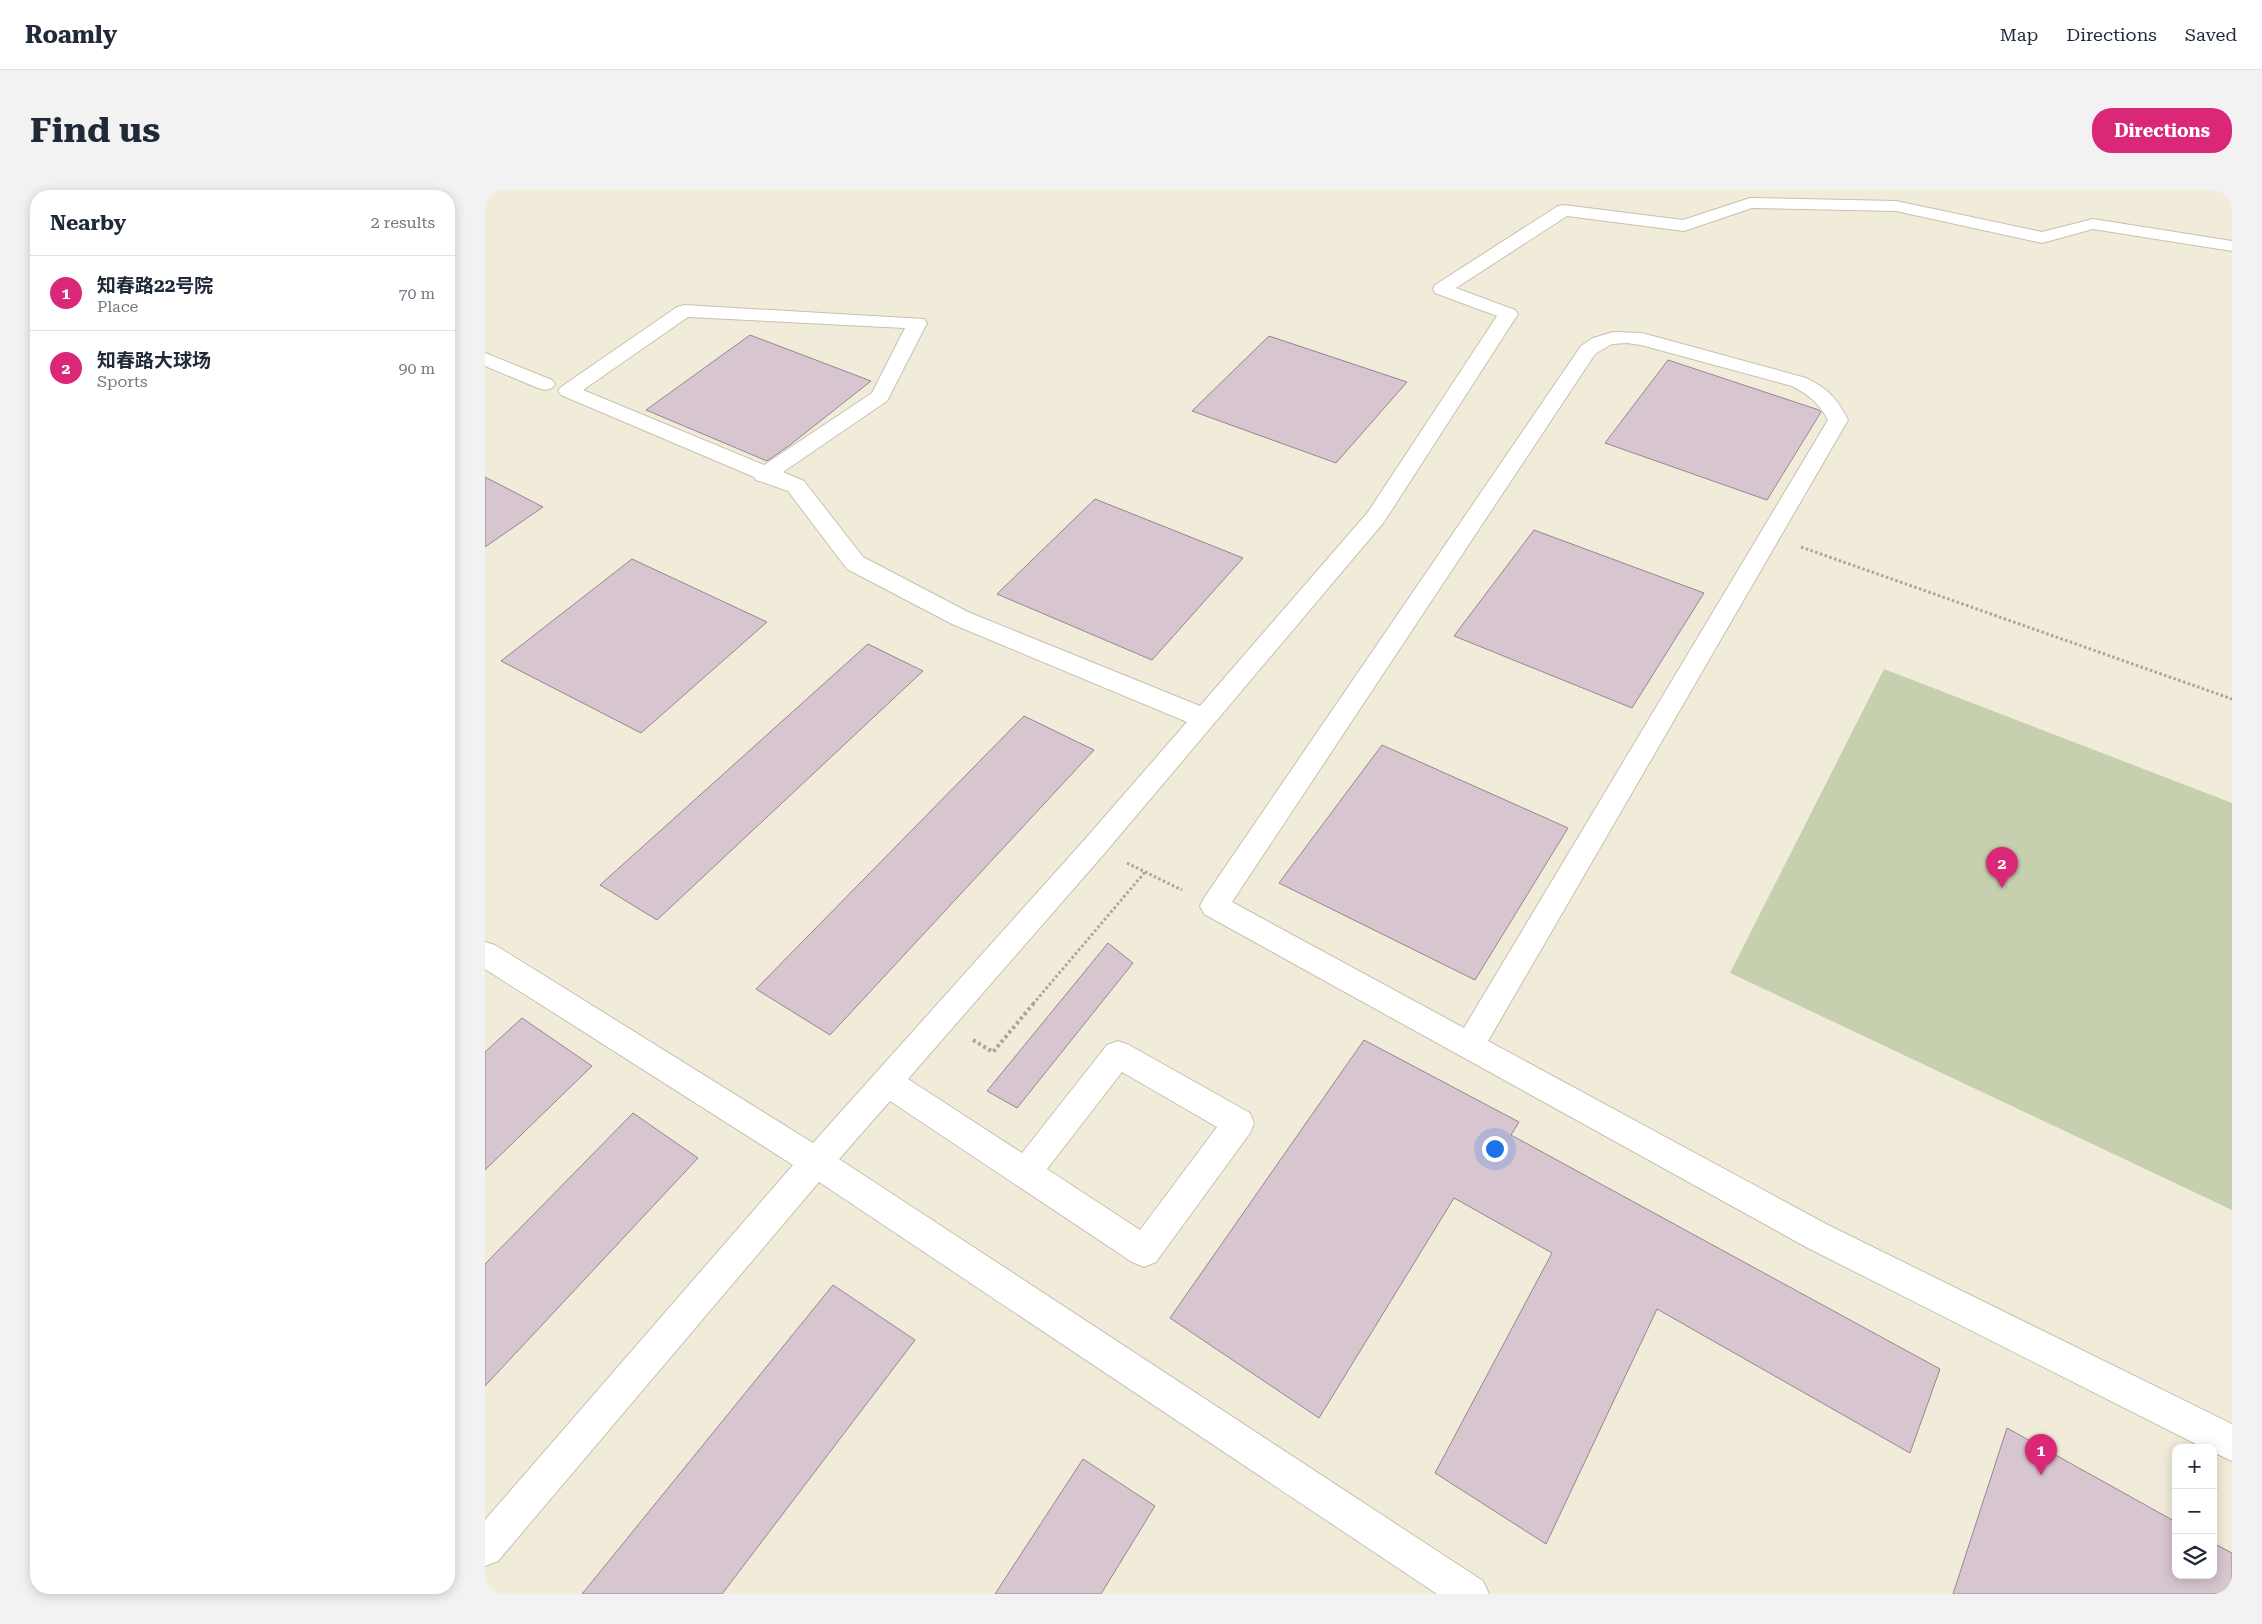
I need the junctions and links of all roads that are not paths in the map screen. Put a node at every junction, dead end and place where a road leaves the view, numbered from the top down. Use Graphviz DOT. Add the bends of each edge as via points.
graph roads {
  1 [pos="2232,246"];
  2 [pos="485,359"];
  3 [pos="545,384"];
  4 [pos="764,475"];
  5 [pos="1203,718"];
  6 [pos="485,954"];
  7 [pos="1469,1046"];
  8 [pos="887,1082"];
  9 [pos="816,1162"];
  10 [pos="1025,1173"];
  11 [pos="2232,1443"];
  12 [pos="485,1548"];
  13 [pos="1471,1594"];
  1 -- 5 [label="street" via="2093,224 2042,238 1896,206 1750,203 1683,226 1565,210 1442,289 1508,314 1376,517"];
  2 -- 3 [label="street"];
  4 -- 5 [label="street" via="880,397 917,323 684,311 568,391 796,486 855,563 960,618"];
  5 -- 8 [label="street"];
  6 -- 9 [label="street"];
  7 -- 7 [label="street" via="1838,420 1818,392 1776,374 1642,339 1610,338 1596,343 1582,359 1214,906"];
  7 -- 11 [label="street" via="1817,1236"];
  8 -- 9 [label="street"];
  8 -- 10 [label="street"];
  9 -- 12 [label="street"];
  9 -- 13 [label="street"];
  10 -- 10 [label="street" via="1144,1251 1239,1124 1118,1054"];
}
